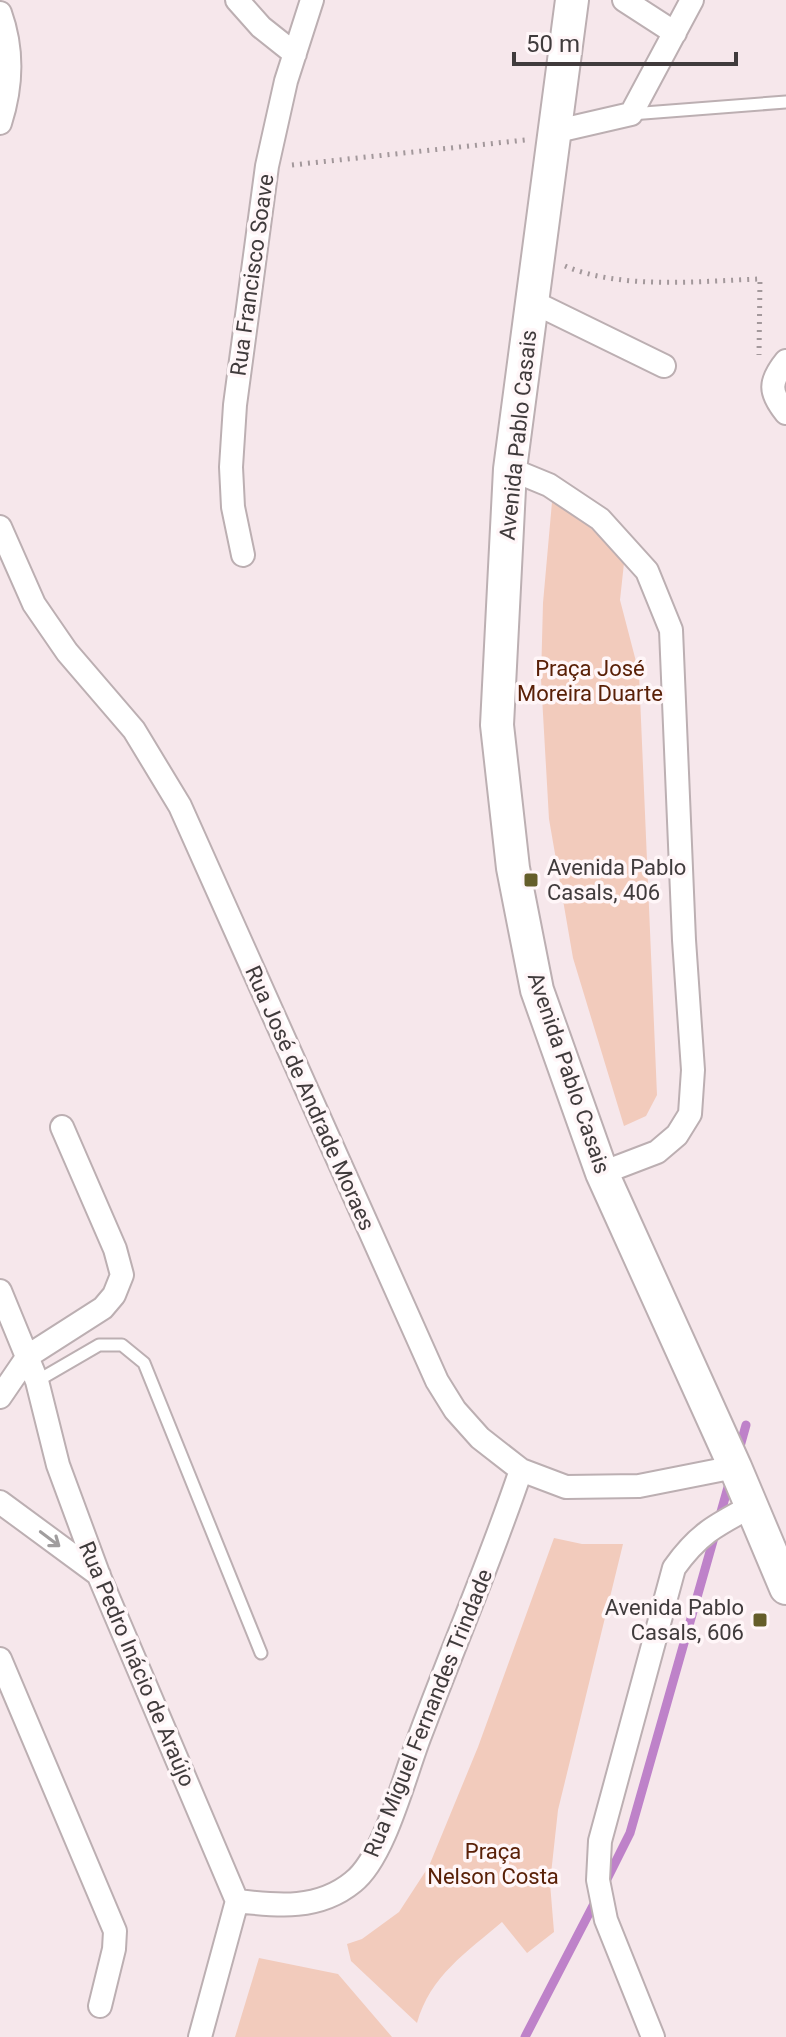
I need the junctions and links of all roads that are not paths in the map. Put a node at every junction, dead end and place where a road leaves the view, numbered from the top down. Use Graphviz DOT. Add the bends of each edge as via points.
graph roads {
  1 [pos="237,0"];
  2 [pos="312,0"];
  3 [pos="572,0"];
  4 [pos="624,0"];
  5 [pos="692,0"];
  6 [pos="0,13"];
  7 [pos="675,33"];
  8 [pos="295,54"];
  9 [pos="786,102"];
  10 [pos="631,114"];
  11 [pos="0,123"];
  12 [pos="553,132"];
  13 [pos="533,302"];
  14 [pos="786,361"];
  15 [pos="664,366"];
  16 [pos="781,406"];
  17 [pos="510,469"];
  18 [pos="0,527"];
  19 [pos="243,555"];
  20 [pos="62,1127"];
  21 [pos="602,1173"];
  22 [pos="0,1291"];
  23 [pos="28,1356"];
  24 [pos="37,1381"];
  25 [pos="0,1397"];
  26 [pos="735,1467"];
  27 [pos="521,1470"];
  28 [pos="0,1502"];
  29 [pos="752,1506"];
  30 [pos="99,1576"];
  31 [pos="786,1588"];
  32 [pos="261,1653"];
  33 [pos="0,1659"];
  34 [pos="237,1901"];
  35 [pos="100,2006"];
  36 [pos="200,2037"];
  37 [pos="653,2037"];
  1 -- 8 [label="street"];
  2 -- 8 [label="street, Rua Francisco Soave"];
  3 -- 12 [label="street, Avenida Pablo Casais"];
  4 -- 7 [label="street"];
  5 -- 7 [label="street"];
  6 -- 11 [label="street" via="8,35 10,77"];
  7 -- 10 [label="street"];
  8 -- 19 [label="street, Rua Francisco Soave" via="267,166 235,405 233,507"];
  9 -- 10 [label="lane"];
  10 -- 12 [label="street"];
  12 -- 13 [label="street, Avenida Pablo Casais"];
  13 -- 15 [label="street"];
  13 -- 17 [label="street, Avenida Pablo Casais"];
  14 -- 16 [label="street" via="772,385"];
  17 -- 21 [label="street, Avenida Pablo Casais" via="497,725 513,868 537,990"];
  17 -- 21 [label="street" via="549,485 600,519 647,571 671,630 693,1070 690,1114 657,1152"];
  18 -- 27 [label="street, Rua José de Andrade Moraes" via="34,604 134,730 180,806 437,1381 480,1438"];
  20 -- 23 [label="street" via="122,1275 103,1308"];
  21 -- 26 [label="street, Avenida Pablo Casais"];
  22 -- 23 [label="street, Rua Pedro Inácio de Araújo"];
  23 -- 24 [label="street, Rua Pedro Inácio de Araújo"];
  23 -- 25 [label="street"];
  24 -- 30 [label="street, Rua Pedro Inácio de Araújo" via="58,1465"];
  24 -- 32 [label="lane" via="99,1345 122,1345 144,1363"];
  26 -- 27 [label="street, Rua José de Andrade Moraes" via="639,1486 580,1487"];
  26 -- 29 [label="street, Avenida Pablo Casais"];
  27 -- 34 [label="street, Rua Miguel Fernandes Trindade" via="377,1852 357,1880 333,1897 282,1907"];
  28 -- 30 [label="street, one-way"];
  29 -- 31 [label="street, Avenida Pablo Casais"];
  29 -- 37 [label="street" via="708,1529 674,1568 600,1841 598,1880 606,1920"];
  30 -- 34 [label="street, Rua Pedro Inácio de Araújo"];
  33 -- 35 [label="street" via="115,1931"];
  34 -- 36 [label="street"];
}
